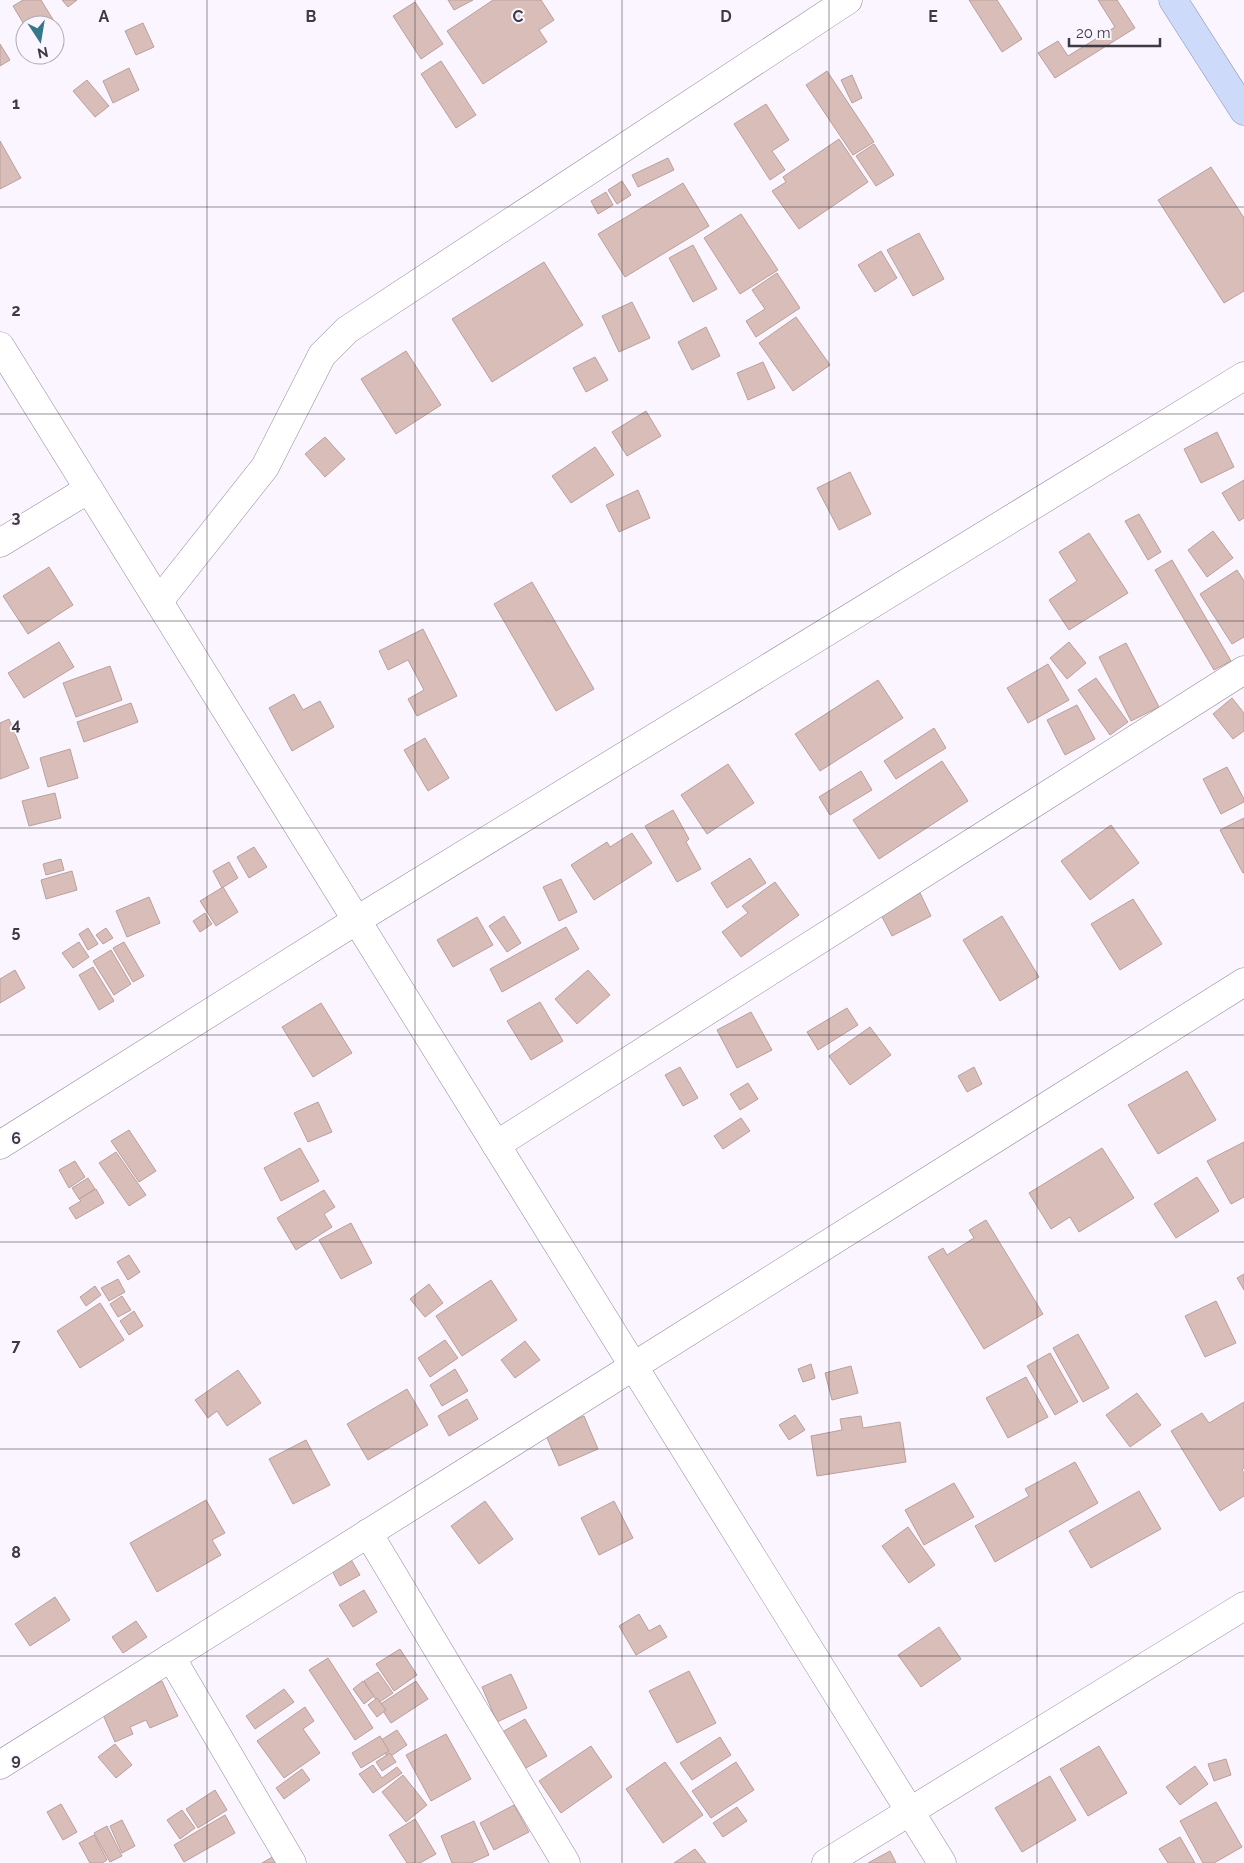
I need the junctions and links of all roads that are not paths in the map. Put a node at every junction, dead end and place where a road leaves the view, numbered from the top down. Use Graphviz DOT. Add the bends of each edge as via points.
graph roads {
  1 [pos="848,0"];
  2 [pos="1173,0"];
  3 [pos="1244,111"];
  4 [pos="0,346"];
  5 [pos="1244,376"];
  6 [pos="89,488"];
  7 [pos="0,543"];
  8 [pos="159,601"];
  9 [pos="1244,670"];
  10 [pos="357,920"];
  11 [pos="1244,982"];
  12 [pos="496,1144"];
  13 [pos="0,1145"];
  14 [pos="633,1366"];
  15 [pos="368,1533"];
  16 [pos="1244,1606"];
  17 [pos="171,1657"];
  18 [pos="0,1765"];
  19 [pos="910,1811"];
  20 [pos="292,1863"];
  21 [pos="566,1863"];
  22 [pos="826,1863"];
  23 [pos="942,1863"];
  1 -- 8 [label="street" via="347,330 322,354 265,467"];
  2 -- 3 [label="main road"];
  4 -- 6 [label="street"];
  5 -- 10 [label="street"];
  6 -- 7 [label="street"];
  6 -- 8 [label="street"];
  8 -- 10 [label="street"];
  9 -- 12 [label="street"];
  10 -- 12 [label="street"];
  10 -- 13 [label="street"];
  11 -- 14 [label="street"];
  12 -- 14 [label="street"];
  14 -- 15 [label="street"];
  14 -- 19 [label="street"];
  15 -- 17 [label="street"];
  15 -- 21 [label="street"];
  16 -- 19 [label="street"];
  17 -- 18 [label="street"];
  17 -- 20 [label="street"];
  19 -- 22 [label="street"];
  19 -- 23 [label="street"];
}
